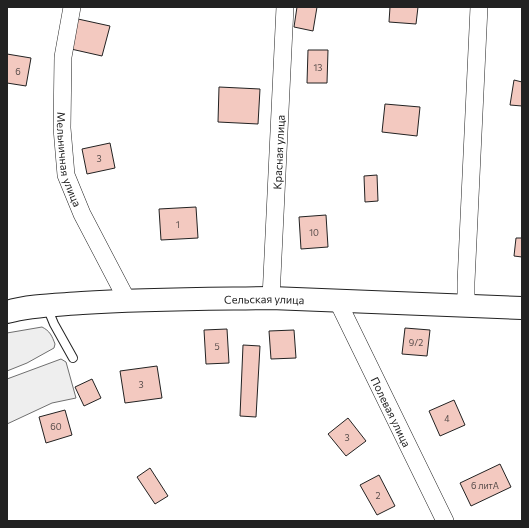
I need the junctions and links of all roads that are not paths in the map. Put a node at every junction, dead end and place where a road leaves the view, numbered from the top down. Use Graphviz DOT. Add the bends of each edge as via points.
graph roads {
  1 [pos="72,7"];
  2 [pos="285,7"];
  3 [pos="479,7"];
  4 [pos="271,298"];
  5 [pos="127,300"];
  6 [pos="338,302"];
  7 [pos="46,306"];
  8 [pos="466,306"];
  9 [pos="522,308"];
  10 [pos="7,312"];
  11 [pos="73,358"];
  12 [pos="445,521"];
  1 -- 5 [label="street, Мельничная улица" via="63,57 62,128 66,175 82,214"];
  2 -- 4 [label="street, Красная улица"];
  3 -- 8 [label="street"];
  4 -- 5 [label="main road, Сельская улица"];
  4 -- 6 [label="main road, Сельская улица"];
  5 -- 7 [label="main road, Сельская улица"];
  6 -- 8 [label="main road, Сельская улица"];
  6 -- 12 [label="street, Полевая улица"];
  7 -- 10 [label="main road, Сельская улица"];
  7 -- 11 [label="lane"];
  8 -- 9 [label="main road, Сельская улица"];
}
